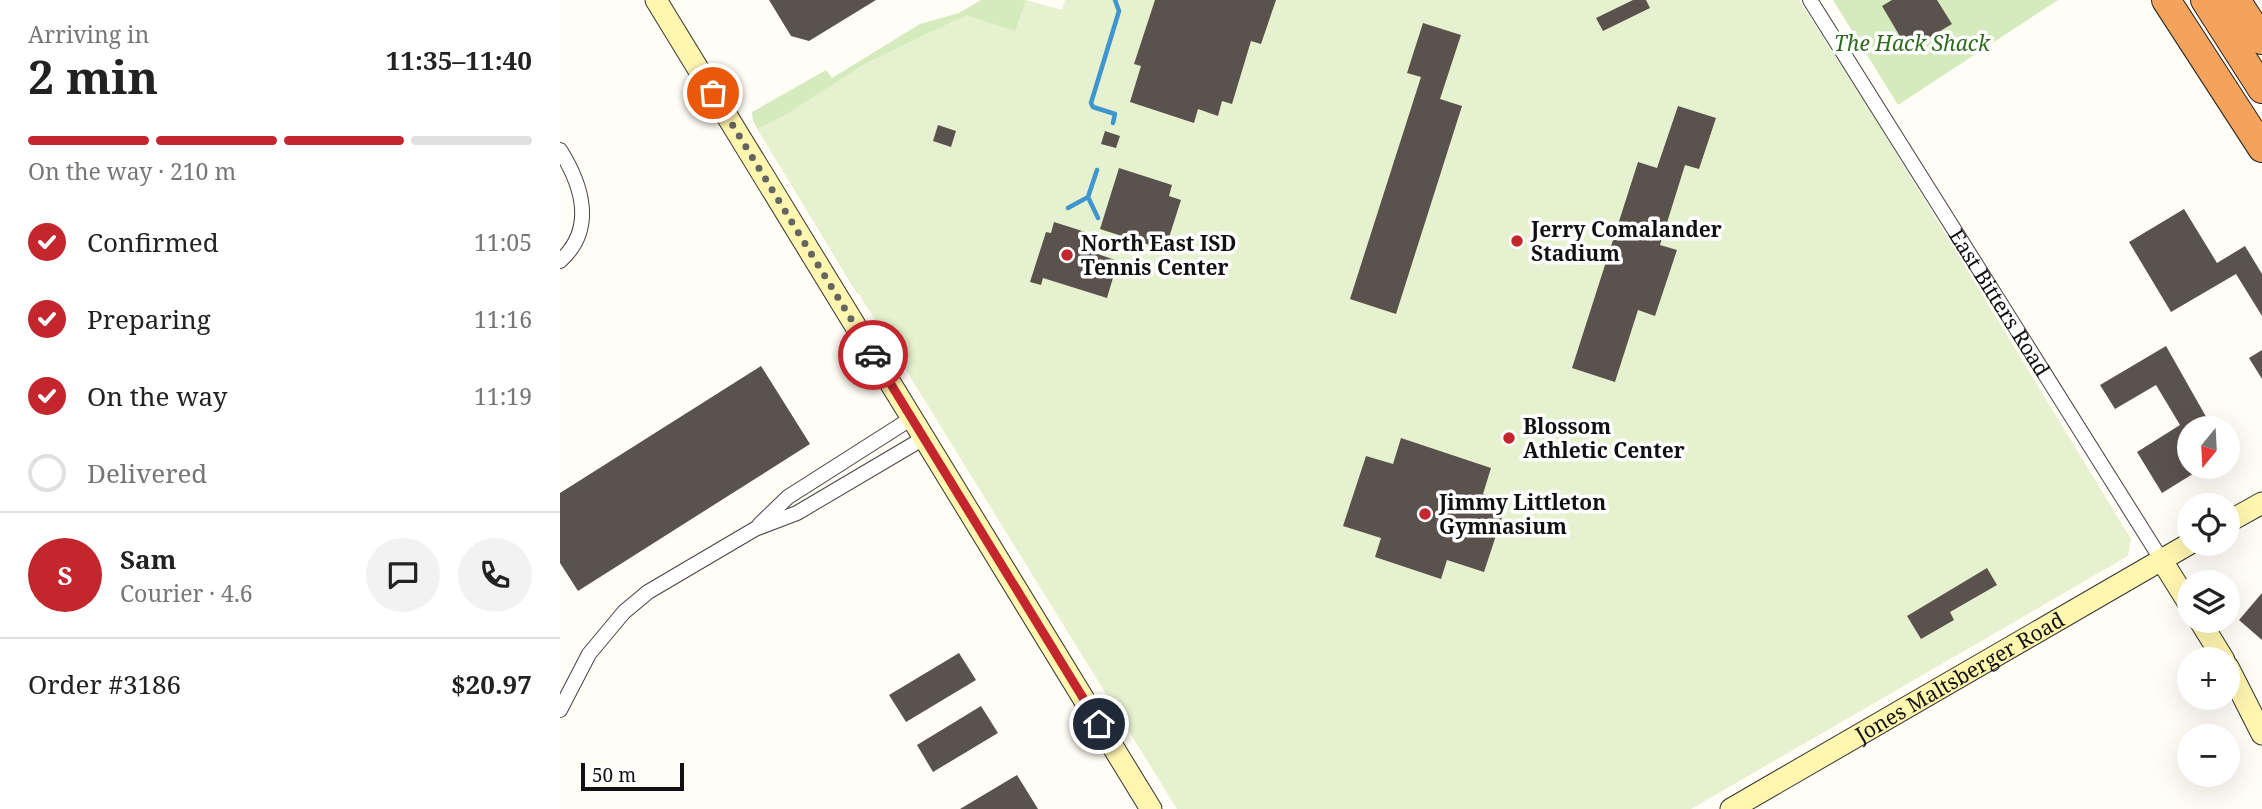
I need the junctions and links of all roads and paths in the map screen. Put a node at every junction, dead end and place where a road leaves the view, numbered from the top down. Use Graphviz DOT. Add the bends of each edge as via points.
graph roads {
  1 [pos="656,0"];
  2 [pos="1810,0"];
  3 [pos="2166,0"];
  4 [pos="2205,0"];
  5 [pos="2236,0"];
  6 [pos="2262,40"];
  7 [pos="2262,89"];
  8 [pos="2262,148"];
  9 [pos="560,150"];
  10 [pos="560,261"];
  11 [pos="912,418"];
  12 [pos="924,438"];
  13 [pos="2262,503"];
  14 [pos="2240,515"];
  15 [pos="755,529"];
  16 [pos="2177,550"];
  17 [pos="2161,559"];
  18 [pos="2177,585"];
  19 [pos="2240,691"];
  20 [pos="560,710"];
  21 [pos="2262,734"];
  22 [pos="1736,808"];
  23 [pos="1151,809"];
  1 -- 11 [label="main road"];
  2 -- 17 [label="street, East Bitters Road"];
  3 -- 8 [label="highway"];
  4 -- 7 [label="highway"];
  5 -- 6 [label="highway"];
  9 -- 10 [label="street" via="576,176 583,203 572,246"];
  11 -- 12 [label="main road"];
  11 -- 15 [label="street" via="788,497"];
  12 -- 15 [label="street" via="797,513"];
  12 -- 23 [label="main road"];
  13 -- 14 [label="main road"];
  15 -- 20 [label="street" via="648,592 624,612 589,654"];
  16 -- 17 [label="main road, Jones Maltsberger Road"];
  17 -- 18 [label="main road, East Bitters Road"];
  17 -- 22 [label="main road, Jones Maltsberger Road"];
  19 -- 21 [label="main road"];
}
